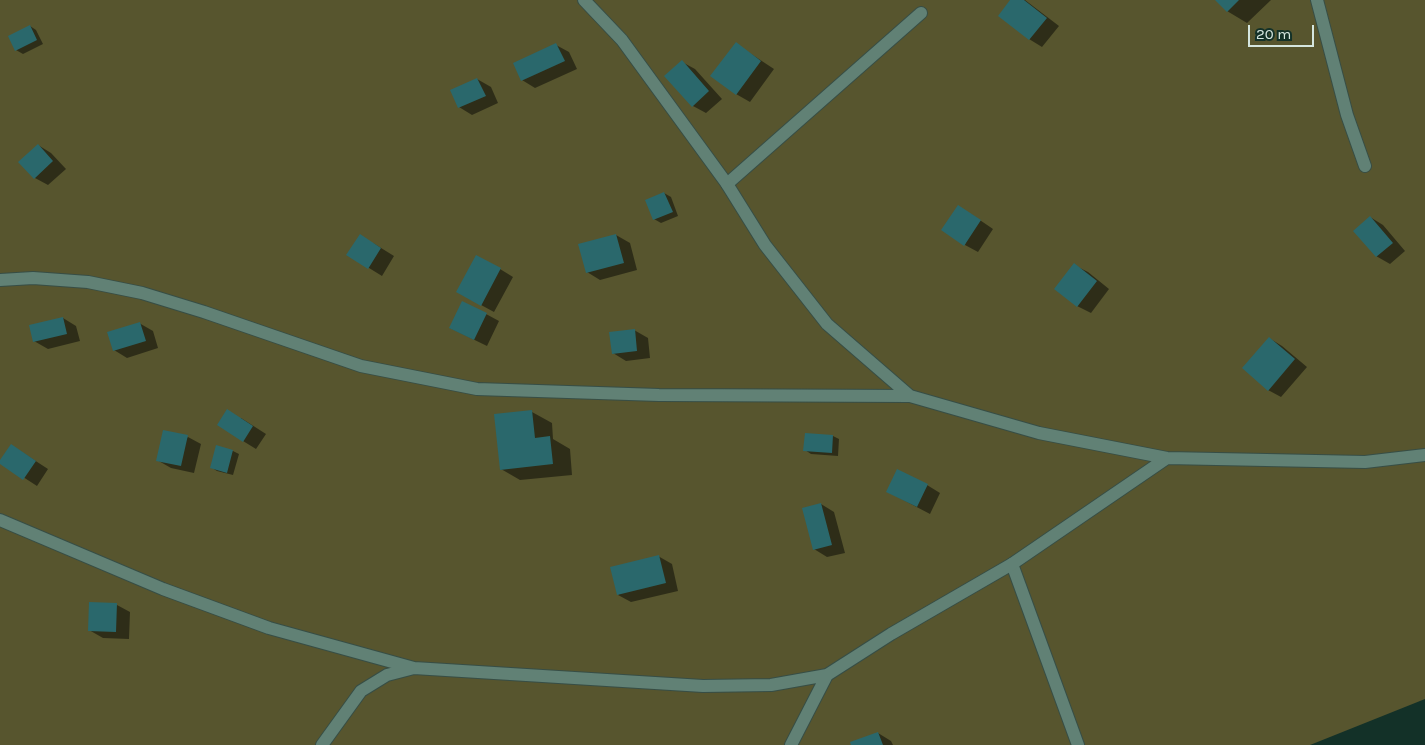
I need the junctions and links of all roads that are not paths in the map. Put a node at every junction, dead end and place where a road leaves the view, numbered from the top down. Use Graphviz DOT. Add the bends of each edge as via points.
graph roads {
  1 [pos="584,0"];
  2 [pos="1317,0"];
  3 [pos="921,12"];
  4 [pos="1365,166"];
  5 [pos="727,184"];
  6 [pos="0,280"];
  7 [pos="910,396"];
  8 [pos="1425,455"];
  9 [pos="1167,458"];
  10 [pos="0,520"];
  11 [pos="1012,564"];
  12 [pos="414,668"];
  13 [pos="827,675"];
  14 [pos="322,745"];
  15 [pos="791,745"];
  16 [pos="1078,745"];
  1 -- 5 [label="street" via="622,40"];
  2 -- 4 [label="street" via="1346,114"];
  3 -- 5 [label="street"];
  5 -- 7 [label="street" via="765,245 827,324"];
  6 -- 7 [label="street" via="33,278 88,282 142,293 362,366 478,389 659,396"];
  7 -- 9 [label="street" via="1039,432"];
  8 -- 9 [label="street" via="1366,462"];
  9 -- 11 [label="street"];
  10 -- 12 [label="street" via="163,589 269,628"];
  11 -- 13 [label="street"];
  11 -- 16 [label="street"];
  12 -- 13 [label="street" via="703,686 771,685"];
  12 -- 14 [label="street" via="387,675 362,691"];
  13 -- 15 [label="street"];
}
